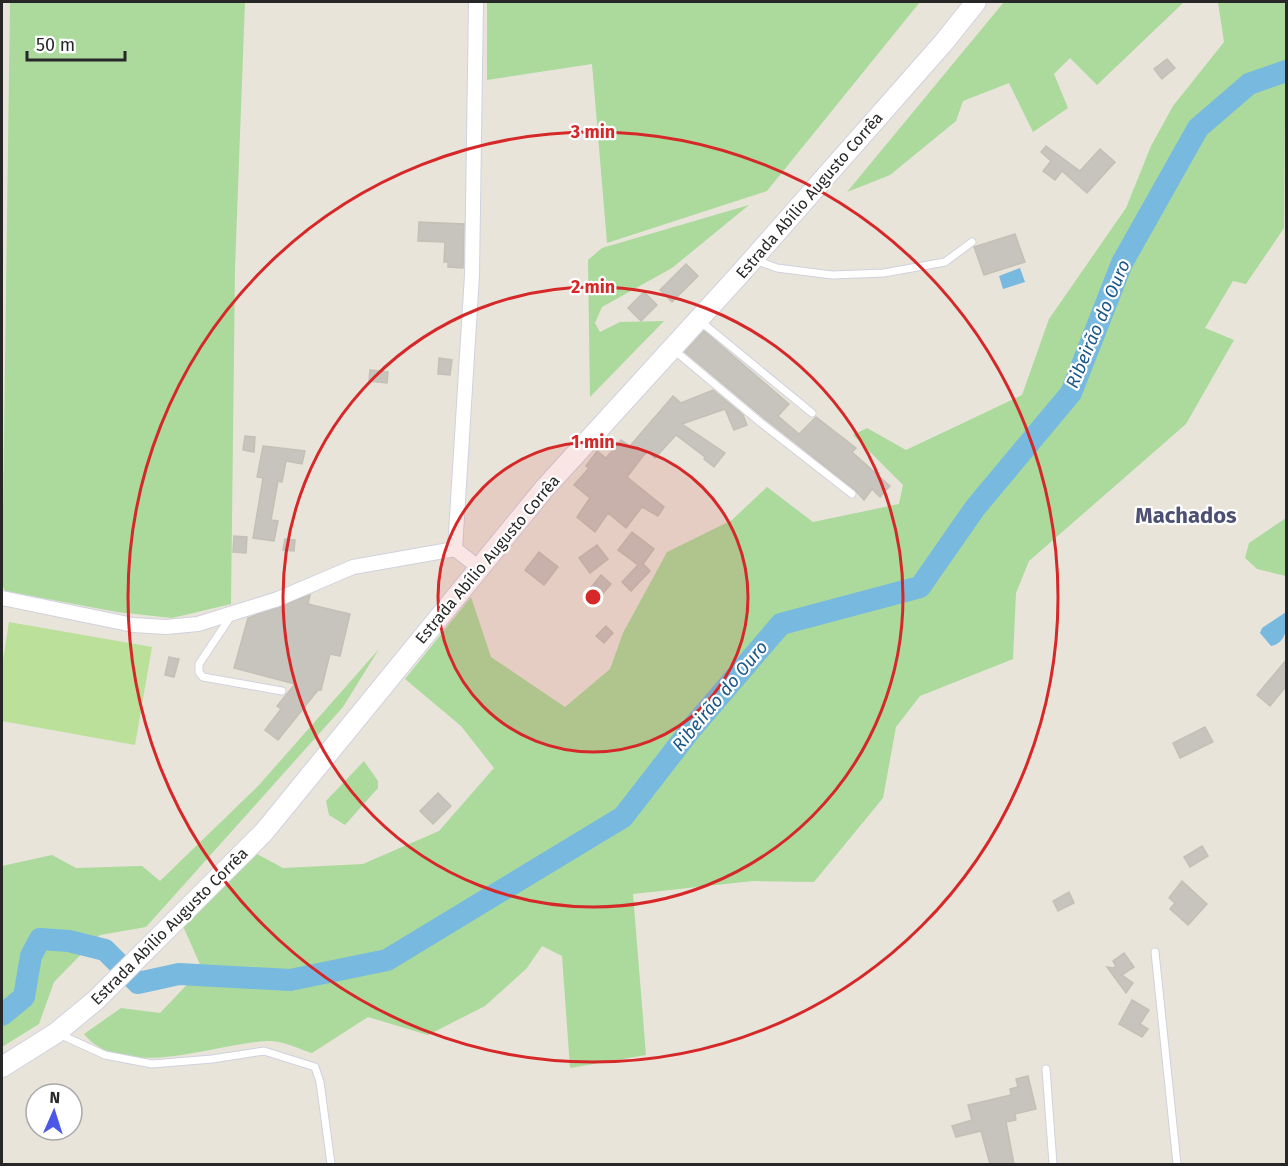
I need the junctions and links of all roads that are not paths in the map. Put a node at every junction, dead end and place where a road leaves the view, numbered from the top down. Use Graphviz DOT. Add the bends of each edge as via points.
graph roads {
  1 [pos="476,2"];
  2 [pos="976,2"];
  3 [pos="972,242"];
  4 [pos="752,259"];
  5 [pos="698,319"];
  6 [pos="672,348"];
  7 [pos="812,413"];
  8 [pos="852,494"];
  9 [pos="455,549"];
  10 [pos="478,567"];
  11 [pos="2,598"];
  12 [pos="231,616"];
  13 [pos="282,691"];
  14 [pos="1155,952"];
  15 [pos="56,1033"];
  16 [pos="2,1067"];
  17 [pos="1046,1069"];
  18 [pos="331,1164"];
  19 [pos="1053,1164"];
  20 [pos="1177,1164"];
  1 -- 9 [label="street" via="472,276"];
  2 -- 4 [label="main road, Estrada Abílio Augusto Corrêa"];
  3 -- 4 [label="lane" via="945,262 884,273 832,274 777,268"];
  4 -- 5 [label="main road, Estrada Abílio Augusto Corrêa"];
  5 -- 6 [label="main road, Estrada Abílio Augusto Corrêa"];
  5 -- 7 [label="lane"];
  6 -- 8 [label="lane"];
  6 -- 10 [label="main road, Estrada Abílio Augusto Corrêa"];
  9 -- 10 [label="street"];
  9 -- 12 [label="street" via="353,567"];
  10 -- 15 [label="main road, Estrada Abílio Augusto Corrêa" via="264,832 96,1000"];
  11 -- 12 [label="street" via="133,625 188,625"];
  12 -- 13 [label="lane" via="199,664 199,672 202,676"];
  14 -- 20 [label="lane"];
  15 -- 16 [label="main road, Estrada Abílio Augusto Corrêa"];
  15 -- 18 [label="lane" via="105,1055 152,1064 264,1051 315,1067"];
  17 -- 19 [label="lane"];
}
